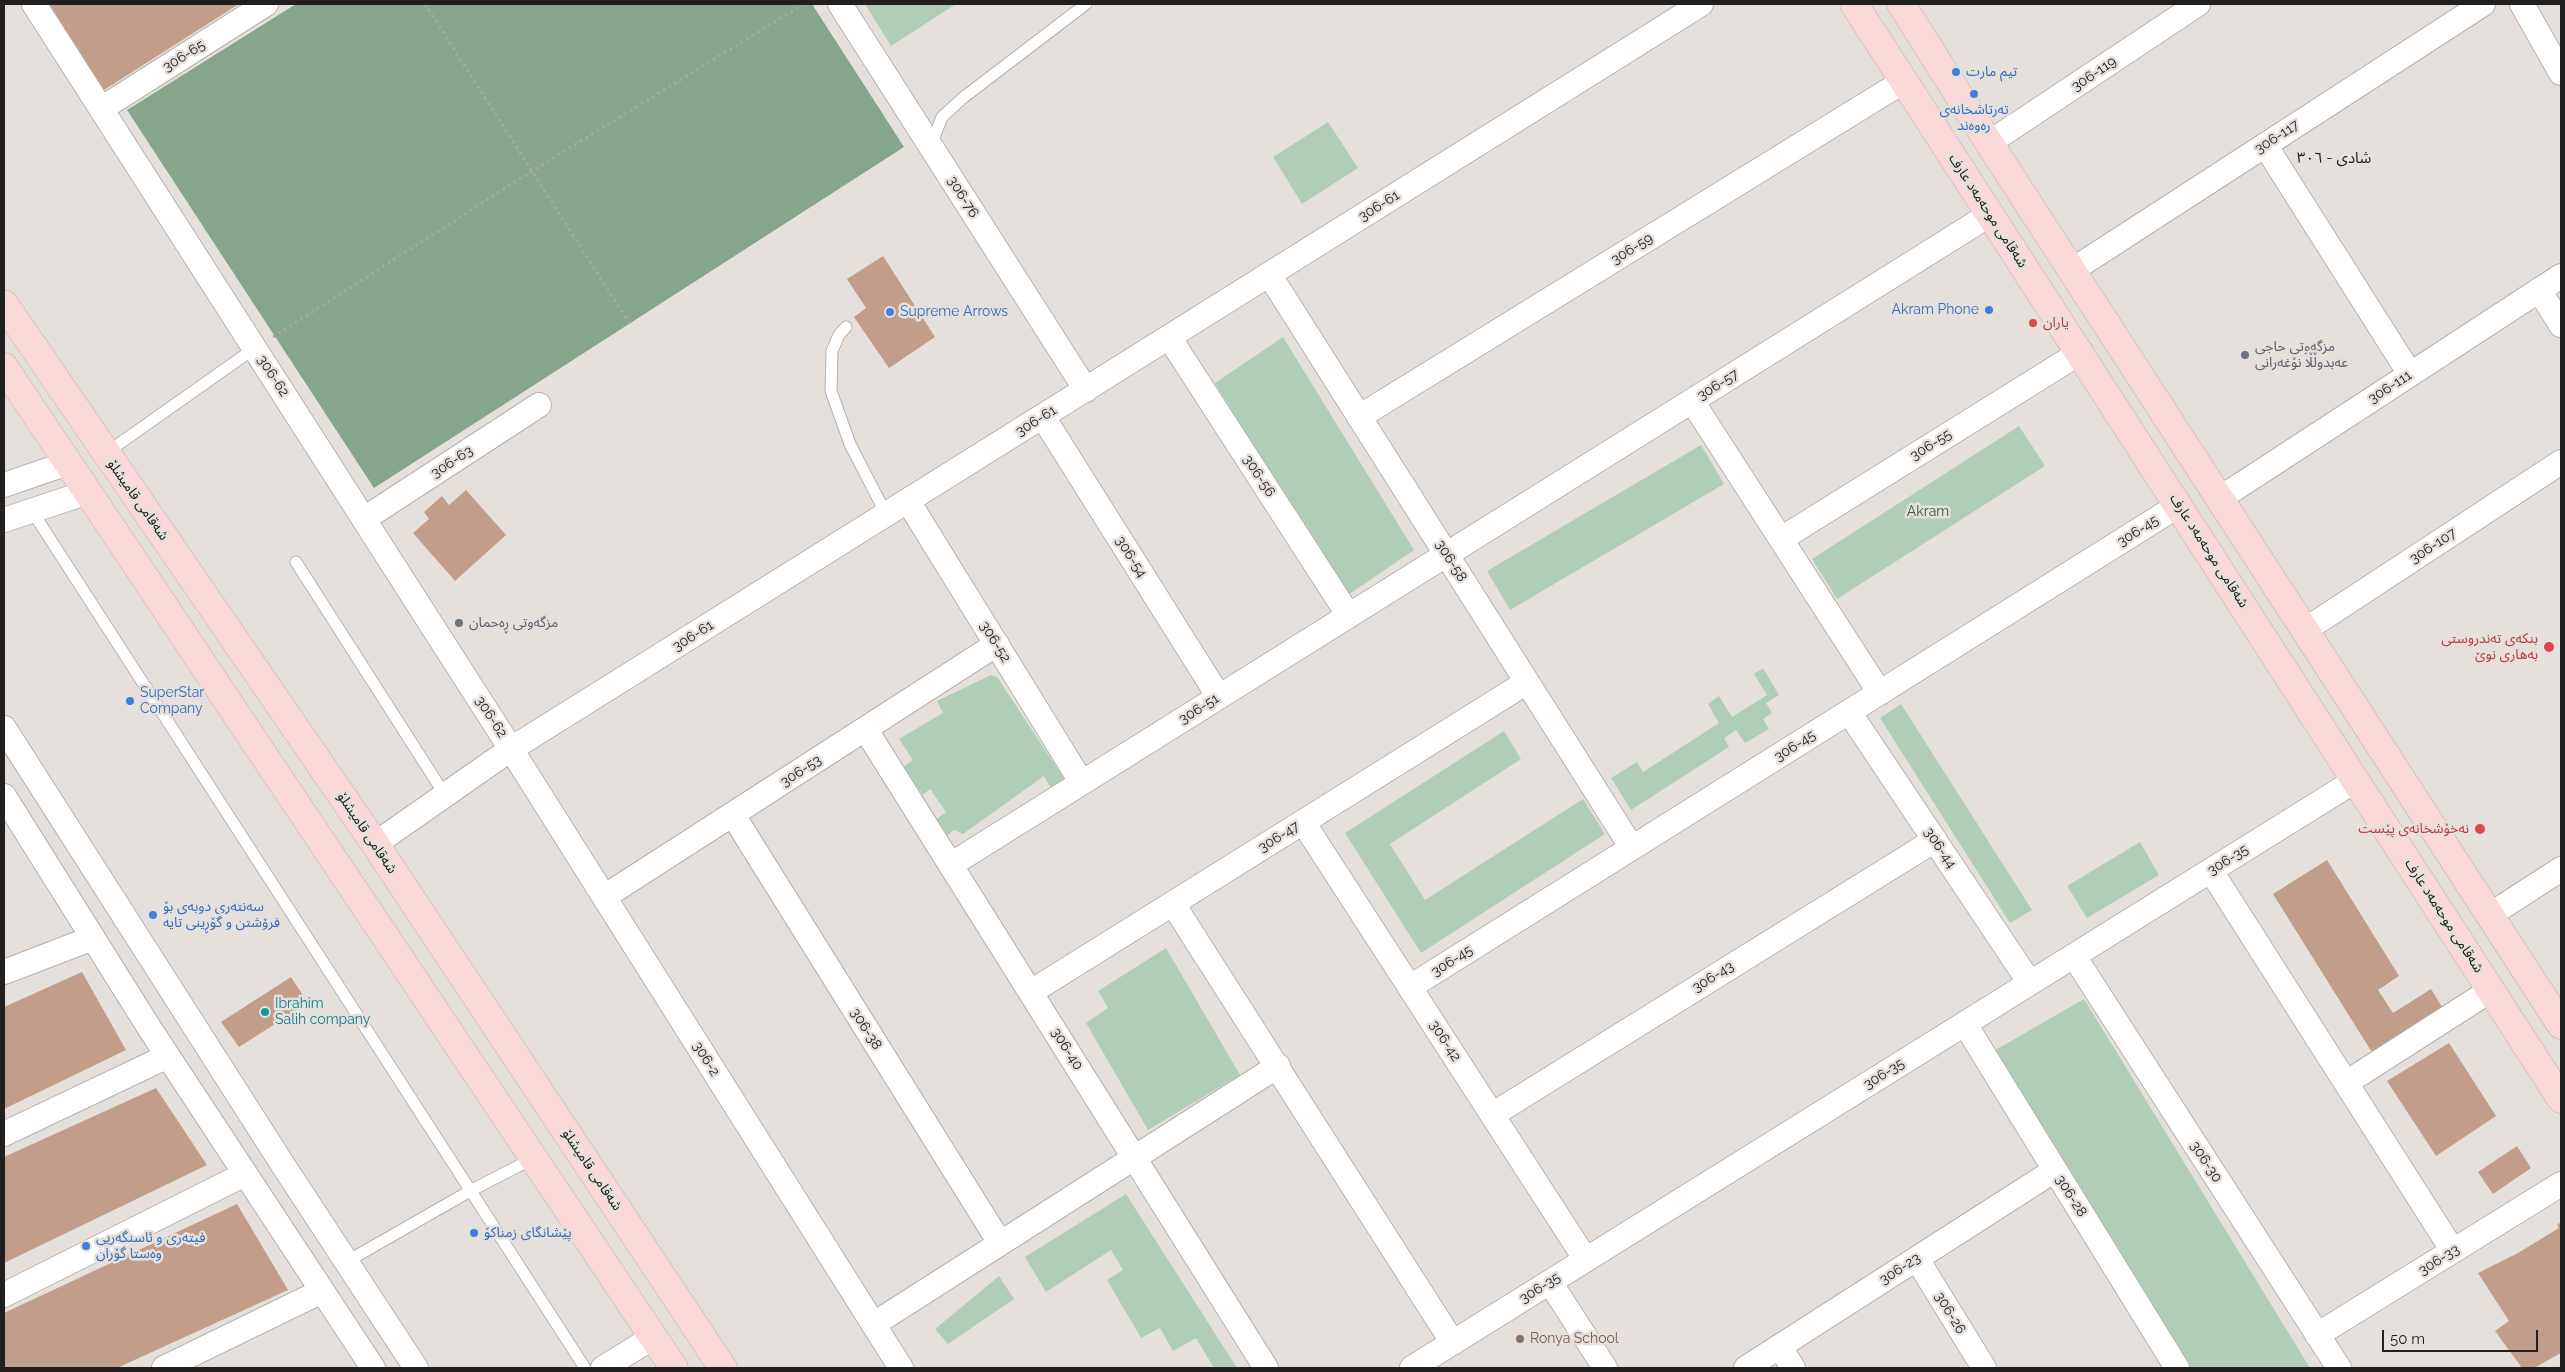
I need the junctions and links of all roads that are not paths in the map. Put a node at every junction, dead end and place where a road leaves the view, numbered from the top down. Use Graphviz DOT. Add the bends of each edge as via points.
graph roads {
  1 [pos="34,4"];
  2 [pos="266,4"];
  3 [pos="840,4"];
  4 [pos="1086,4"];
  5 [pos="1701,4"];
  6 [pos="1854,4"];
  7 [pos="1901,4"];
  8 [pos="2198,4"];
  9 [pos="2483,4"];
  10 [pos="2522,4"];
  11 [pos="2561,73"];
  12 [pos="1904,81"];
  13 [pos="101,109"];
  14 [pos="1989,144"];
  15 [pos="2264,145"];
  16 [pos="930,146"];
  17 [pos="1989,215"];
  18 [pos="2071,271"];
  19 [pos="1269,274"];
  20 [pos="2561,276"];
  21 [pos="2539,290"];
  22 [pos="4,304"];
  23 [pos="2561,325"];
  24 [pos="846,327"];
  25 [pos="1169,337"];
  26 [pos="255,348"];
  27 [pos="2122,349"];
  28 [pos="2086,360"];
  29 [pos="4,367"];
  30 [pos="2410,374"];
  31 [pos="1086,390"];
  32 [pos="1692,401"];
  33 [pos="539,405"];
  34 [pos="1042,417"];
  35 [pos="1359,417"];
  36 [pos="106,453"];
  37 [pos="2561,462"];
  38 [pos="68,463"];
  39 [pos="4,485"];
  40 [pos="88,492"];
  41 [pos="2219,499"];
  42 [pos="908,501"];
  43 [pos="2179,505"];
  44 [pos="32,511"];
  45 [pos="886,514"];
  46 [pos="364,519"];
  47 [pos="4,520"];
  48 [pos="1781,539"];
  49 [pos="1447,555"];
  50 [pos="296,562"];
  51 [pos="1349,616"];
  52 [pos="2304,630"];
  53 [pos="997,644"];
  54 [pos="1527,682"];
  55 [pos="1880,692"];
  56 [pos="1219,697"];
  57 [pos="1849,712"];
  58 [pos="4,728"];
  59 [pos="866,730"];
  60 [pos="511,749"];
  61 [pos="2356,780"];
  62 [pos="1082,783"];
  63 [pos="445,795"];
  64 [pos="4,796"];
  65 [pos="733,815"];
  66 [pos="1302,822"];
  67 [pos="1935,840"];
  68 [pos="375,844"];
  69 [pos="1632,848"];
  70 [pos="952,864"];
  71 [pos="2561,869"];
  72 [pos="2211,871"];
  73 [pos="604,897"];
  74 [pos="1173,904"];
  75 [pos="2490,915"];
  76 [pos="93,938"];
  77 [pos="2074,956"];
  78 [pos="4,972"];
  79 [pos="2030,983"];
  80 [pos="1410,987"];
  81 [pos="2491,990"];
  82 [pos="1031,992"];
  83 [pos="1965,1024"];
  84 [pos="2561,1025"];
  85 [pos="168,1056"];
  86 [pos="1278,1066"];
  87 [pos="2346,1083"];
  88 [pos="2561,1099"];
  89 [pos="1492,1115"];
  90 [pos="4,1134"];
  91 [pos="1135,1156"];
  92 [pos="532,1159"];
  93 [pos="2055,1170"];
  94 [pos="245,1174"];
  95 [pos="2561,1184"];
  96 [pos="470,1191"];
  97 [pos="1000,1244"];
  98 [pos="2453,1251"];
  99 [pos="1917,1259"];
  100 [pos="1586,1260"];
  101 [pos="346,1262"];
  102 [pos="1550,1282"];
  103 [pos="322,1291"];
  104 [pos="4,1295"];
  105 [pos="874,1324"];
  106 [pos="2317,1335"];
  107 [pos="652,1338"];
  108 [pos="1453,1343"];
  109 [pos="1780,1346"];
  110 [pos="164,1368"];
  111 [pos="373,1368"];
  112 [pos="416,1368"];
  113 [pos="585,1368"];
  114 [pos="603,1368"];
  115 [pos="674,1368"];
  116 [pos="723,1368"];
  117 [pos="901,1368"];
  118 [pos="1266,1368"];
  119 [pos="1412,1368"];
  120 [pos="1604,1368"];
  121 [pos="1746,1368"];
  122 [pos="1793,1368"];
  123 [pos="1984,1368"];
  124 [pos="2177,1368"];
  125 [pos="2338,1368"];
  1 -- 13 [label="street, 306-62"];
  2 -- 13 [label="street, 306-65"];
  3 -- 16 [label="street, 306-76"];
  4 -- 16 [label="lane" via="942,117"];
  5 -- 19 [label="street, 306-61"];
  6 -- 12 [label="street, شەقامی موحەمەد عارف"];
  7 -- 14 [label="street"];
  8 -- 14 [label="street, 306-119"];
  9 -- 15 [label="street, 306-117"];
  10 -- 11 [label="street"];
  12 -- 17 [label="street, شەقامی موحەمەد عارف"];
  12 -- 35 [label="street, 306-59"];
  13 -- 26 [label="street, 306-62"];
  14 -- 18 [label="street"];
  15 -- 18 [label="street, 306-117"];
  15 -- 30 [label="street"];
  16 -- 31 [label="street, 306-76"];
  17 -- 28 [label="street, شەقامی موحەمەد عارف"];
  17 -- 32 [label="street, 306-57"];
  18 -- 27 [label="street"];
  19 -- 25 [label="street, 306-61"];
  19 -- 35 [label="street, 306-58"];
  20 -- 21 [label="street, 306-111"];
  21 -- 23 [label="street"];
  21 -- 30 [label="street, 306-111"];
  22 -- 36 [label="street, شەقامی قامیشلۆ"];
  24 -- 45 [label="lane" via="832,351 831,391 850,444"];
  25 -- 31 [label="street, 306-61"];
  25 -- 51 [label="street, 306-56"];
  26 -- 36 [label="lane"];
  26 -- 46 [label="street, 306-62"];
  27 -- 28 [label="street"];
  27 -- 41 [label="street"];
  28 -- 43 [label="street, شەقامی موحەمەد عارف"];
  28 -- 48 [label="street, 306-55"];
  29 -- 38 [label="street"];
  30 -- 41 [label="street, 306-111"];
  31 -- 34 [label="street, 306-61"];
  32 -- 48 [label="street"];
  32 -- 49 [label="street, 306-57"];
  33 -- 46 [label="street, 306-63"];
  34 -- 42 [label="street, 306-61"];
  34 -- 56 [label="street, 306-54"];
  35 -- 49 [label="street, 306-58"];
  36 -- 68 [label="street, شەقامی قامیشلۆ"];
  37 -- 52 [label="street, 306-107"];
  38 -- 39 [label="street"];
  38 -- 40 [label="street"];
  40 -- 44 [label="street"];
  40 -- 92 [label="street"];
  41 -- 52 [label="street"];
  42 -- 45 [label="street, 306-61"];
  42 -- 53 [label="street, 306-52"];
  43 -- 55 [label="street, 306-45"];
  43 -- 61 [label="street, شەقامی موحەمەد عارف"];
  44 -- 47 [label="street"];
  44 -- 96 [label="lane"];
  45 -- 60 [label="street, 306-61"];
  46 -- 60 [label="street, 306-62"];
  48 -- 55 [label="street"];
  49 -- 51 [label="street, 306-51"];
  49 -- 54 [label="street, 306-58"];
  50 -- 63 [label="lane"];
  51 -- 56 [label="street, 306-51"];
  52 -- 75 [label="street"];
  53 -- 59 [label="street, 306-53"];
  53 -- 62 [label="street, 306-52"];
  54 -- 66 [label="street, 306-47"];
  54 -- 69 [label="street, 306-58"];
  55 -- 57 [label="street, 306-45"];
  56 -- 62 [label="street, 306-51"];
  57 -- 67 [label="street, 306-44"];
  57 -- 69 [label="street, 306-45"];
  58 -- 101 [label="street"];
  59 -- 65 [label="street, 306-53"];
  59 -- 70 [label="street, 306-40"];
  60 -- 63 [label="street, 306-61"];
  60 -- 73 [label="street, 306-2"];
  61 -- 72 [label="street, 306-35"];
  61 -- 81 [label="street, شەقامی موحەمەد عارف"];
  62 -- 70 [label="street, 306-51"];
  63 -- 68 [label="street, 306-61"];
  64 -- 76 [label="street"];
  65 -- 73 [label="street, 306-53"];
  65 -- 97 [label="street, 306-38"];
  66 -- 74 [label="street, 306-47"];
  66 -- 80 [label="street, 306-42"];
  67 -- 79 [label="street, 306-44"];
  67 -- 89 [label="street, 306-43"];
  68 -- 116 [label="street, شەقامی قامیشلۆ"];
  69 -- 80 [label="street, 306-45"];
  70 -- 82 [label="street, 306-40"];
  71 -- 75 [label="street"];
  72 -- 77 [label="street, 306-35"];
  72 -- 87 [label="street"];
  73 -- 105 [label="street, 306-2"];
  74 -- 82 [label="street, 306-47"];
  74 -- 86 [label="street"];
  75 -- 84 [label="street"];
  76 -- 78 [label="street"];
  76 -- 85 [label="street"];
  77 -- 79 [label="street, 306-35"];
  77 -- 106 [label="street, 306-30"];
  79 -- 83 [label="street, 306-35"];
  80 -- 89 [label="street, 306-42"];
  81 -- 87 [label="street"];
  81 -- 88 [label="street, شەقامی موحەمەد عارف"];
  82 -- 91 [label="street, 306-40"];
  83 -- 93 [label="street, 306-28"];
  83 -- 100 [label="street, 306-35"];
  85 -- 90 [label="street"];
  85 -- 94 [label="street"];
  86 -- 91 [label="street"];
  86 -- 108 [label="street"];
  87 -- 98 [label="street"];
  89 -- 100 [label="street, 306-42"];
  91 -- 97 [label="street"];
  91 -- 118 [label="street, 306-40"];
  92 -- 96 [label="lane"];
  92 -- 107 [label="street"];
  93 -- 99 [label="street, 306-23"];
  93 -- 124 [label="street, 306-28"];
  94 -- 103 [label="street"];
  94 -- 104 [label="street"];
  95 -- 98 [label="street, 306-33"];
  96 -- 101 [label="lane"];
  96 -- 113 [label="lane"];
  97 -- 105 [label="street"];
  98 -- 106 [label="street, 306-33"];
  99 -- 109 [label="street, 306-23"];
  99 -- 123 [label="street, 306-26"];
  100 -- 102 [label="street, 306-35"];
  101 -- 112 [label="street"];
  102 -- 108 [label="street, 306-35"];
  102 -- 120 [label="street"];
  103 -- 110 [label="street"];
  103 -- 111 [label="street"];
  105 -- 117 [label="street, 306-2"];
  106 -- 125 [label="street, 306-30"];
  107 -- 114 [label="street"];
  107 -- 115 [label="street"];
  108 -- 119 [label="street, 306-35"];
  109 -- 121 [label="street, 306-23"];
  109 -- 122 [label="street"];
}
